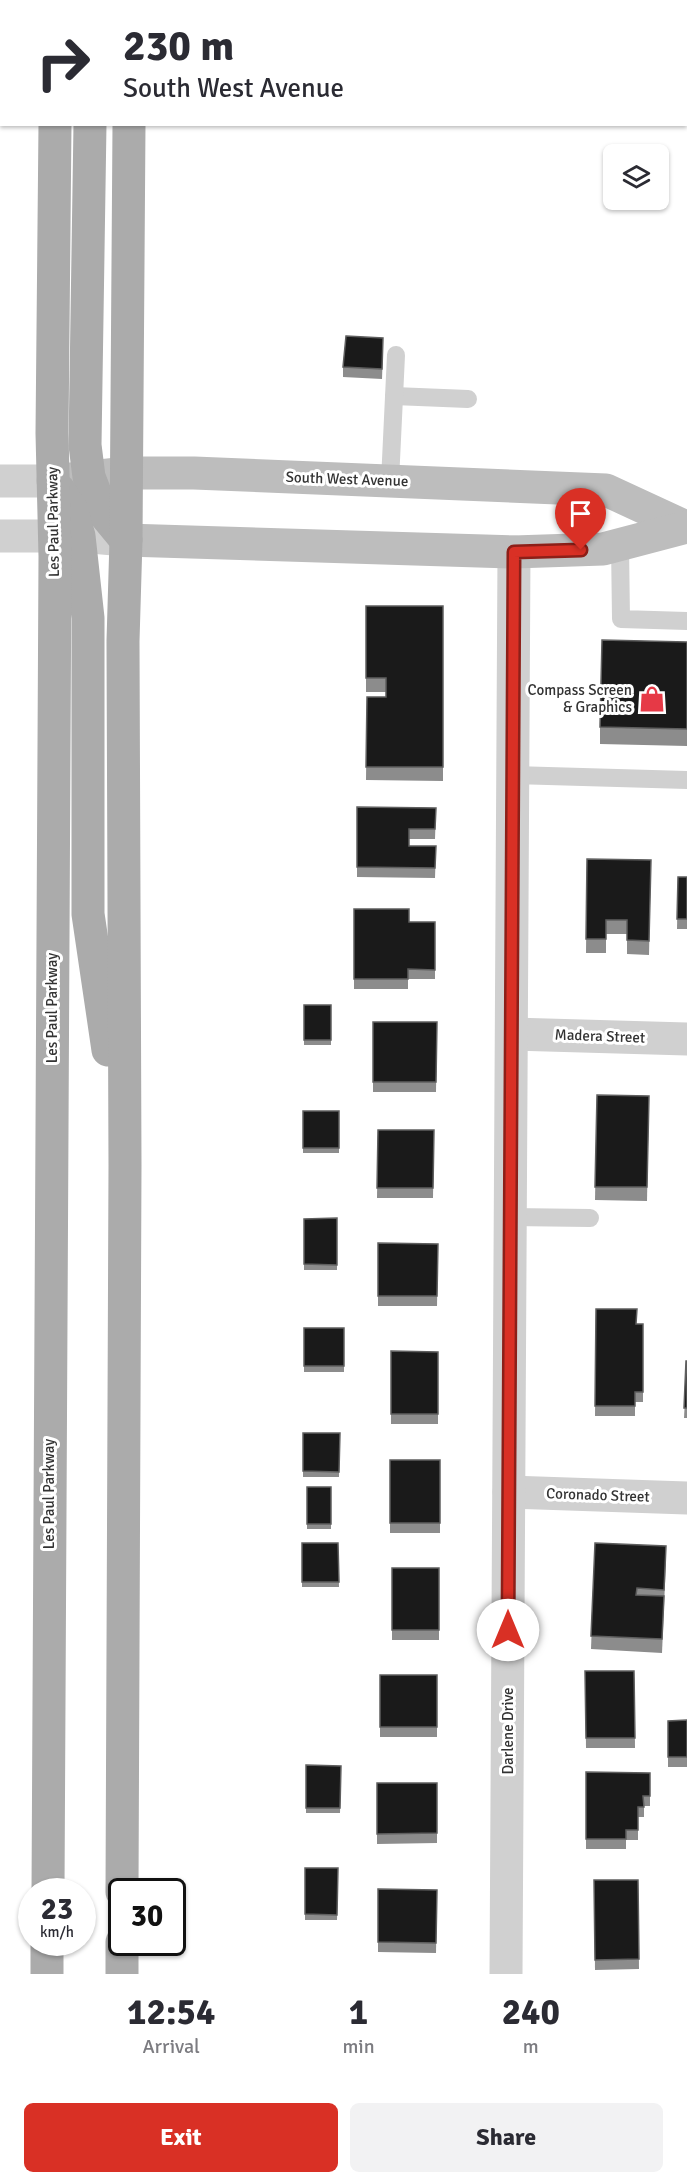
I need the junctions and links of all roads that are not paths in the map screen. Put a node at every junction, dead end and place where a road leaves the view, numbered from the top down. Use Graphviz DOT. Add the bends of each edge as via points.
graph roads {
  1 [pos="55,126"];
  2 [pos="90,126"];
  3 [pos="129,126"];
  4 [pos="396,355"];
  5 [pos="394,396"];
  6 [pos="468,399"];
  7 [pos="127,473"];
  8 [pos="89,477"];
  9 [pos="0,481"];
  10 [pos="53,481"];
  11 [pos="390,481"];
  12 [pos="686,527"];
  13 [pos="0,536"];
  14 [pos="67,537"];
  15 [pos="126,540"];
  16 [pos="620,545"];
  17 [pos="514,552"];
  18 [pos="687,621"];
  19 [pos="513,775"];
  20 [pos="687,780"];
  21 [pos="512,1034"];
  22 [pos="687,1039"];
  23 [pos="125,1165"];
  24 [pos="511,1217"];
  25 [pos="590,1218"];
  26 [pos="510,1492"];
  27 [pos="687,1498"];
  28 [pos="48,1878"];
  29 [pos="122,1878"];
  30 [pos="47,1956"];
  31 [pos="122,1956"];
  32 [pos="47,1974"];
  33 [pos="122,1974"];
  34 [pos="506,1974"];
  1 -- 10 [label="main road, Les Paul Parkway"];
  2 -- 8 [label="main road" via="85,394"];
  3 -- 7 [label="main road"];
  4 -- 5 [label="lane"];
  5 -- 6 [label="lane"];
  5 -- 11 [label="lane"];
  7 -- 8 [label="street, South West Avenue"];
  7 -- 11 [label="street, South West Avenue"];
  7 -- 15 [label="main road"];
  8 -- 10 [label="street, South West Avenue"];
  8 -- 15 [label="main road" via="102,511"];
  9 -- 10 [label="street, South West Avenue"];
  10 -- 14 [label="main road" via="71,509"];
  11 -- 12 [label="street, South West Avenue" via="606,489"];
  12 -- 16 [label="street, South West Avenue"];
  13 -- 14 [label="street, South West Avenue"];
  14 -- 15 [label="street, South West Avenue"];
  14 -- 23 [label="main road" via="88,618 88,914"];
  14 -- 28 [label="main road, Les Paul Parkway"];
  15 -- 17 [label="street, South West Avenue"];
  15 -- 23 [label="main road"];
  16 -- 17 [label="street, South West Avenue"];
  16 -- 18 [label="lane" via="621,619"];
  17 -- 19 [label="street, Darlene Drive"];
  19 -- 20 [label="lane"];
  19 -- 21 [label="street, Darlene Drive"];
  21 -- 22 [label="street, Madera Street"];
  21 -- 24 [label="street, Darlene Drive"];
  23 -- 29 [label="main road"];
  24 -- 25 [label="lane"];
  24 -- 26 [label="street, Darlene Drive"];
  26 -- 27 [label="street, Coronado Street"];
  26 -- 34 [label="street, Darlene Drive"];
  30 -- 32 [label="main road"];
  31 -- 33 [label="main road"];
}
